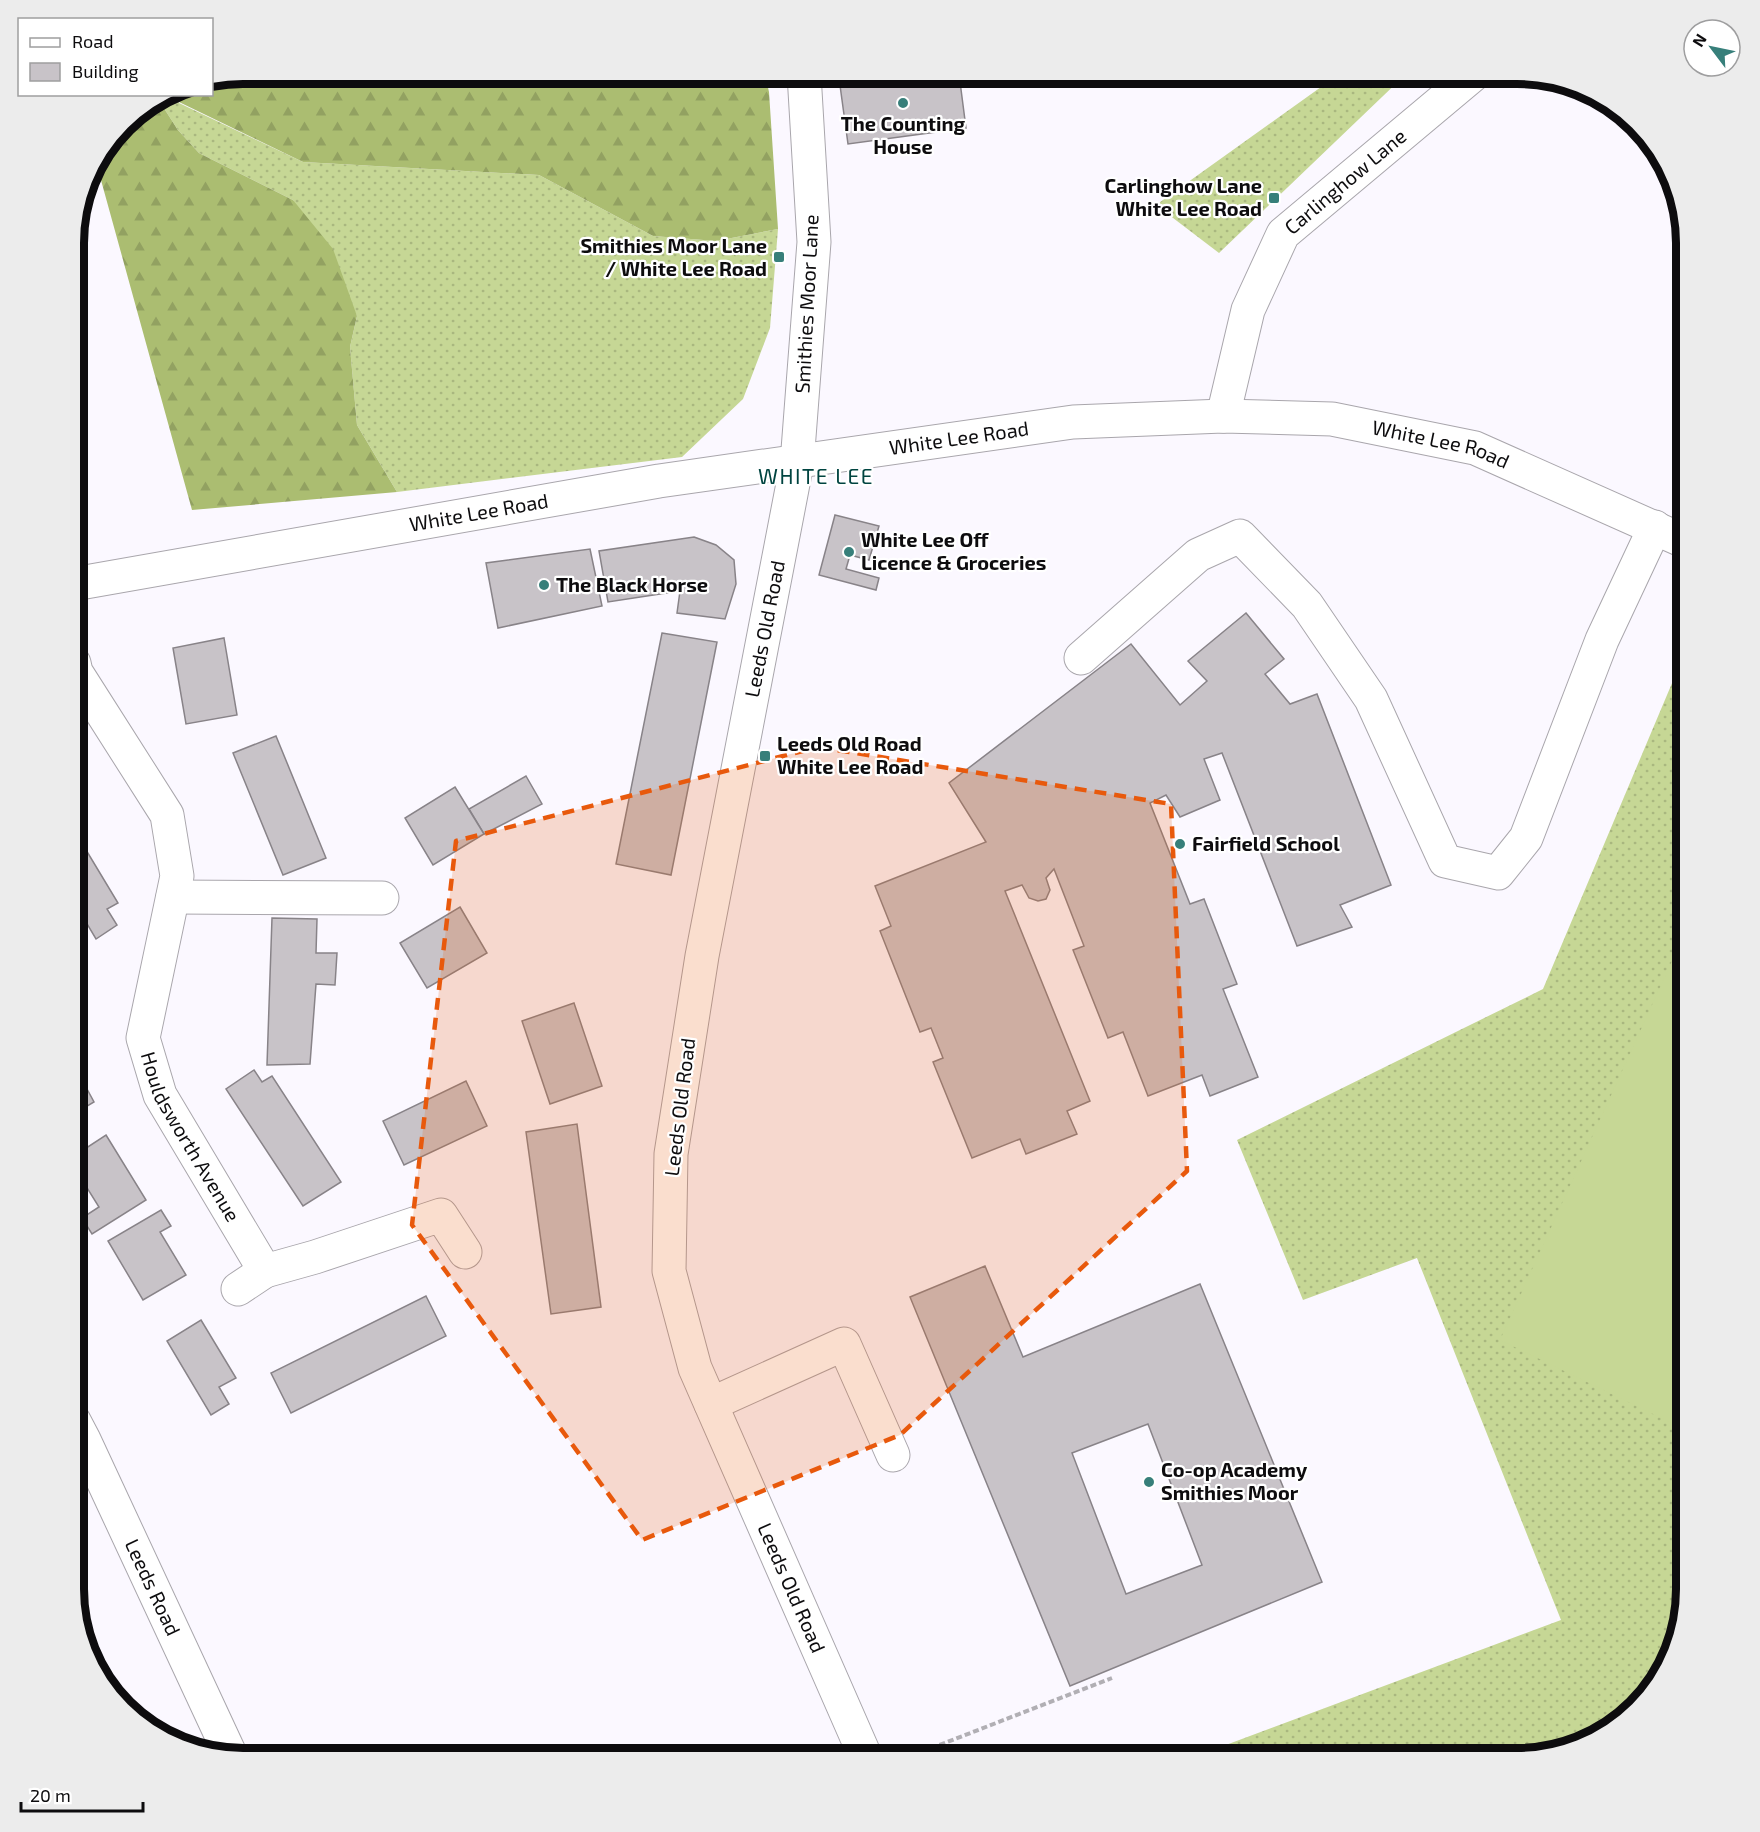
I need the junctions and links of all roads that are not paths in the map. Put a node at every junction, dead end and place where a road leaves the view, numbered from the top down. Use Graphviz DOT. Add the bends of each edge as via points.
graph roads {
  1 [pos="805,84"];
  2 [pos="1462,84"];
  3 [pos="1223,416"];
  4 [pos="797,463"];
  5 [pos="1655,527"];
  6 [pos="1676,537"];
  7 [pos="84,582"];
  8 [pos="1081,658"];
  9 [pos="84,685"];
  10 [pos="173,897"];
  11 [pos="382,898"];
  12 [pos="465,1252"];
  13 [pos="265,1271"];
  14 [pos="238,1289"];
  15 [pos="711,1404"];
  16 [pos="84,1441"];
  17 [pos="893,1455"];
  18 [pos="227,1747"];
  19 [pos="862,1748"];
  1 -- 4 [label="street, Smithies Moor Lane" via="814,242"];
  2 -- 3 [label="street, Carlinghow Lane" via="1283,234 1248,309"];
  3 -- 4 [label="street, White Lee Road" via="1073,422"];
  3 -- 5 [label="street, White Lee Road" via="1332,419 1475,448"];
  4 -- 7 [label="street, White Lee Road" via="659,481"];
  4 -- 15 [label="street, Leeds Old Road" via="702,956 671,1154 669,1271 695,1368"];
  5 -- 6 [label="street, White Lee Road"];
  5 -- 8 [label="street" via="1602,640 1526,837 1498,873 1445,861 1371,699 1307,605 1240,536 1198,555"];
  9 -- 10 [label="street, Houldsworth Avenue" via="167,815 177,876"];
  10 -- 11 [label="street"];
  10 -- 13 [label="street, Houldsworth Avenue" via="142,1038 160,1095"];
  12 -- 13 [label="street" via="441,1215"];
  13 -- 14 [label="street"];
  15 -- 17 [label="street" via="844,1344"];
  15 -- 19 [label="street, Leeds Old Road"];
  16 -- 18 [label="street, Leeds Road"];
}
